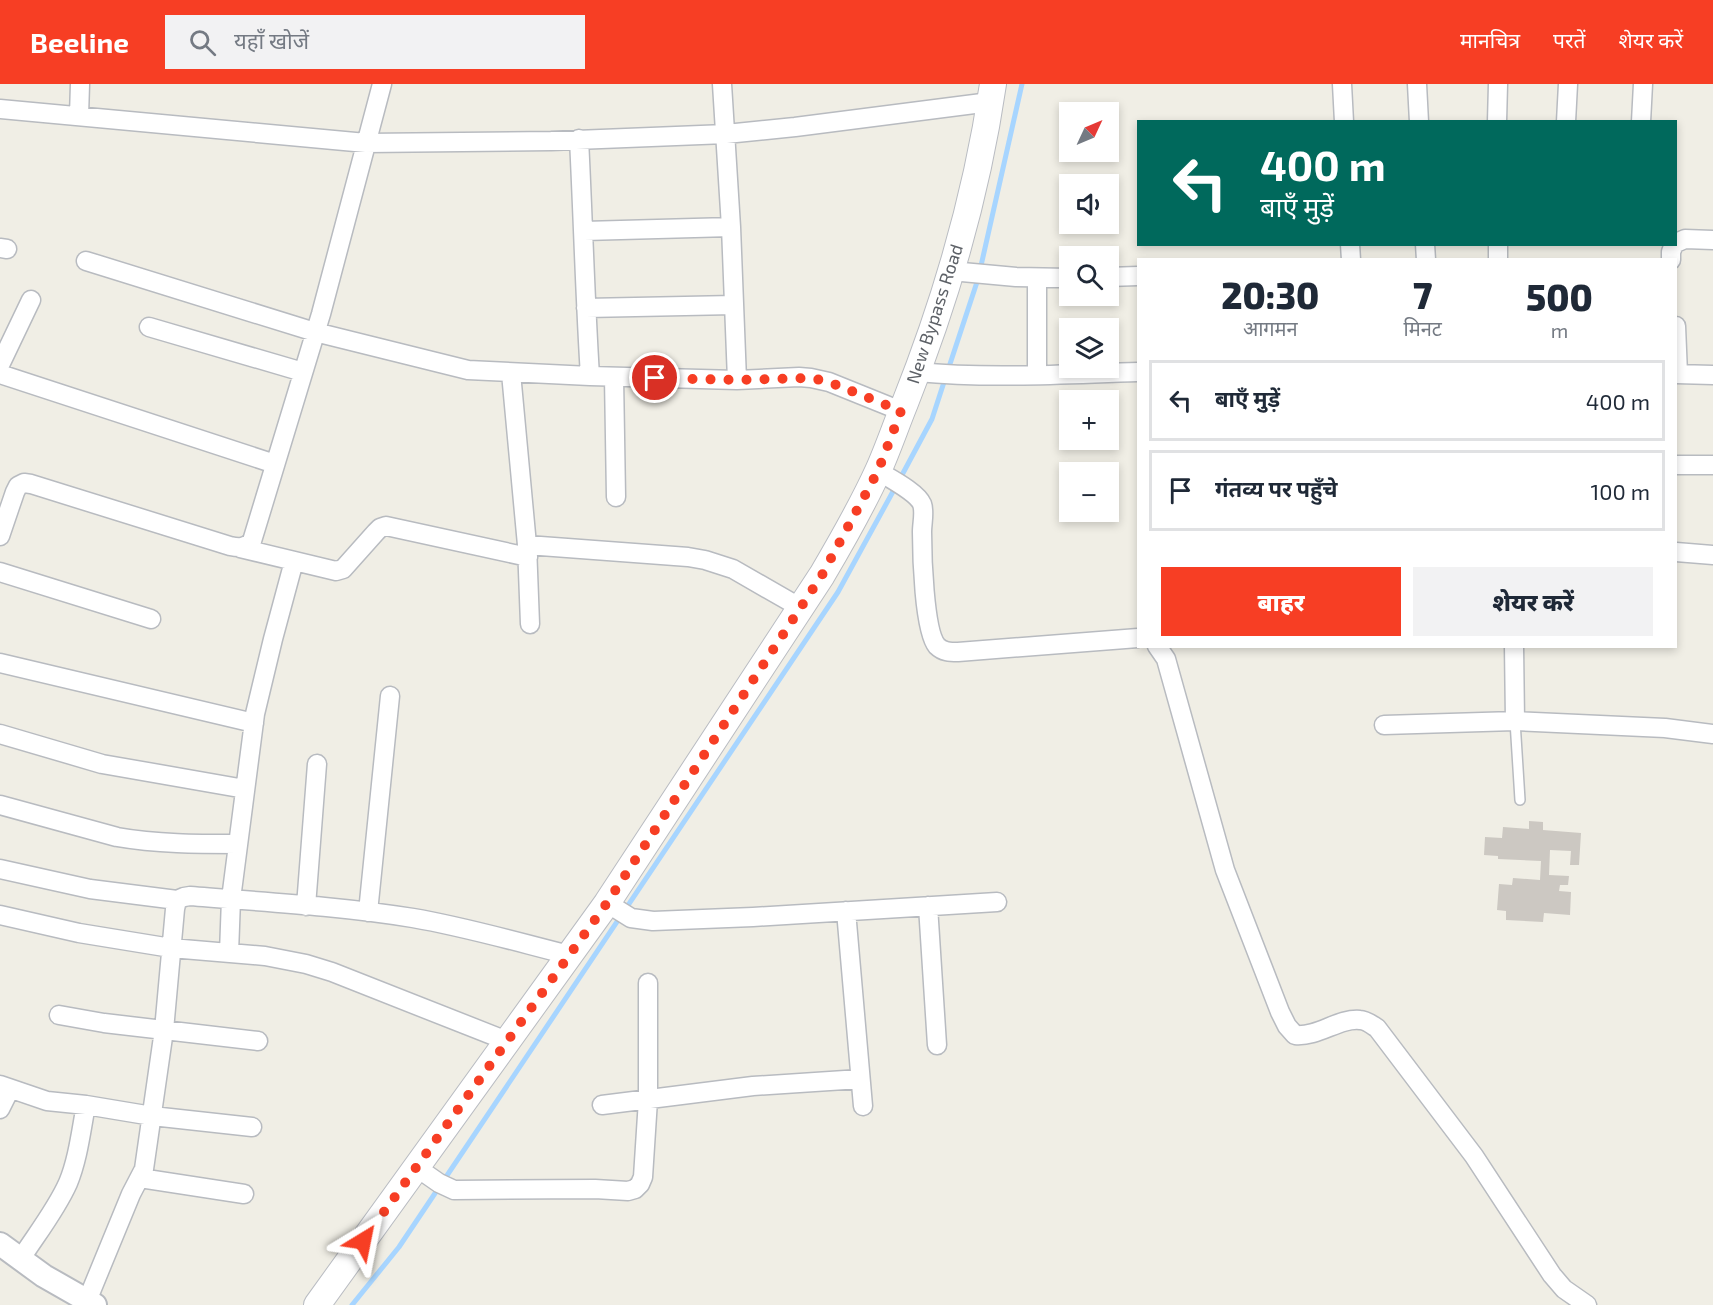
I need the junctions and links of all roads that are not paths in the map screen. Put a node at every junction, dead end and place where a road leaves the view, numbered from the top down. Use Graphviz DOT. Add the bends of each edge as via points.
graph roads {
  1 [pos="80,84"];
  2 [pos="382,84"];
  3 [pos="722,84"];
  4 [pos="1342,84"];
  5 [pos="1417,84"];
  6 [pos="1498,84"];
  7 [pos="1568,84"];
  8 [pos="1643,84"];
  9 [pos="992,93"];
  10 [pos="0,109"];
  11 [pos="79,116"];
  12 [pos="1344,120"];
  13 [pos="1419,120"];
  14 [pos="1497,120"];
  15 [pos="1566,120"];
  16 [pos="1641,120"];
  17 [pos="726,134"];
  18 [pos="579,139"];
  19 [pos="366,143"];
  20 [pos="731,227"];
  21 [pos="584,231"];
  22 [pos="1713,240"];
  23 [pos="1678,241"];
  24 [pos="86,261"];
  25 [pos="957,272"];
  26 [pos="1137,276"];
  27 [pos="1119,277"];
  28 [pos="1059,278"];
  29 [pos="1037,279"];
  30 [pos="31,300"];
  31 [pos="734,304"];
  32 [pos="586,308"];
  33 [pos="149,327"];
  34 [pos="315,332"];
  35 [pos="0,365"];
  36 [pos="303,372"];
  37 [pos="1137,372"];
  38 [pos="511,373"];
  39 [pos="937,373"];
  40 [pos="0,374"];
  41 [pos="1677,374"];
  42 [pos="1037,375"];
  43 [pos="1713,375"];
  44 [pos="590,376"];
  45 [pos="614,377"];
  46 [pos="737,380"];
  47 [pos="901,411"];
  48 [pos="275,464"];
  49 [pos="1677,465"];
  50 [pos="1713,465"];
  51 [pos="878,471"];
  52 [pos="616,497"];
  53 [pos="5,503"];
  54 [pos="0,536"];
  55 [pos="240,548"];
  56 [pos="527,551"];
  57 [pos="1677,552"];
  58 [pos="1713,555"];
  59 [pos="294,561"];
  60 [pos="0,572"];
  61 [pos="801,608"];
  62 [pos="151,619"];
  63 [pos="530,624"];
  64 [pos="1137,638"];
  65 [pos="1158,648"];
  66 [pos="1514,648"];
  67 [pos="0,663"];
  68 [pos="390,696"];
  69 [pos="1515,721"];
  70 [pos="254,723"];
  71 [pos="1384,724"];
  72 [pos="0,734"];
  73 [pos="1713,734"];
  74 [pos="317,764"];
  75 [pos="245,789"];
  76 [pos="1520,800"];
  77 [pos="0,805"];
  78 [pos="238,844"];
  79 [pos="0,869"];
  80 [pos="231,899"];
  81 [pos="177,900"];
  82 [pos="997,902"];
  83 [pos="306,906"];
  84 [pos="928,906"];
  85 [pos="619,910"];
  86 [pos="846,911"];
  87 [pos="368,912"];
  88 [pos="0,915"];
  89 [pos="171,948"];
  90 [pos="229,953"];
  91 [pos="569,955"];
  92 [pos="648,983"];
  93 [pos="59,1015"];
  94 [pos="164,1030"];
  95 [pos="258,1041"];
  96 [pos="507,1041"];
  97 [pos="938,1045"];
  98 [pos="860,1079"];
  99 [pos="5,1087"];
  100 [pos="648,1100"];
  101 [pos="86,1105"];
  102 [pos="602,1105"];
  103 [pos="862,1106"];
  104 [pos="0,1109"];
  105 [pos="152,1116"];
  106 [pos="252,1127"];
  107 [pos="416,1167"];
  108 [pos="140,1178"];
  109 [pos="244,1194"];
  110 [pos="0,1244"];
  111 [pos="20,1260"];
  112 [pos="91,1303"];
  113 [pos="317,1305"];
  114 [pos="1587,1305"];
  1 -- 11 [label="street"];
  2 -- 19 [label="street"];
  3 -- 17 [label="street"];
  4 -- 12 [label="street"];
  5 -- 13 [label="street"];
  6 -- 14 [label="street"];
  7 -- 15 [label="street"];
  8 -- 16 [label="street"];
  9 -- 17 [label="street" via="795,127"];
  9 -- 25 [label="main road, New Bypass Road"];
  10 -- 11 [label="street"];
  11 -- 19 [label="street"];
  17 -- 18 [label="street"];
  17 -- 20 [label="street"];
  18 -- 19 [label="street"];
  18 -- 21 [label="street"];
  19 -- 34 [label="street"];
  20 -- 21 [label="street"];
  20 -- 31 [label="street"];
  21 -- 32 [label="street"];
  22 -- 23 [label="street"];
  24 -- 34 [label="street"];
  25 -- 29 [label="street"];
  25 -- 39 [label="main road, New Bypass Road" via="939,314"];
  26 -- 27 [label="street"];
  28 -- 29 [label="street"];
  29 -- 42 [label="street"];
  30 -- 35 [label="street"];
  31 -- 32 [label="street"];
  31 -- 46 [label="street"];
  32 -- 44 [label="street"];
  33 -- 36 [label="street"];
  34 -- 36 [label="street"];
  34 -- 38 [label="street" via="450,366"];
  36 -- 48 [label="street"];
  37 -- 42 [label="street"];
  38 -- 44 [label="street"];
  38 -- 56 [label="street"];
  39 -- 42 [label="street"];
  39 -- 47 [label="main road, New Bypass Road"];
  40 -- 48 [label="street"];
  41 -- 43 [label="street"];
  44 -- 45 [label="street"];
  45 -- 46 [label="street"];
  45 -- 52 [label="street"];
  46 -- 47 [label="street" via="811,378"];
  47 -- 51 [label="main road, New Bypass Road"];
  48 -- 55 [label="street" via="252,541"];
  49 -- 50 [label="street"];
  51 -- 61 [label="main road, New Bypass Road" via="844,538"];
  51 -- 64 [label="street" via="914,494 922,505 925,596 932,637 941,649 958,652"];
  53 -- 54 [label="street"];
  53 -- 55 [label="street" via="18,486 31,484"];
  55 -- 59 [label="street"];
  56 -- 59 [label="street" via="386,526 336,571"];
  56 -- 61 [label="street" via="705,560 733,569"];
  56 -- 63 [label="street"];
  57 -- 58 [label="street"];
  59 -- 70 [label="street"];
  60 -- 62 [label="street"];
  61 -- 85 [label="main road, New Bypass Road"];
  65 -- 114 [label="street" via="1166,658 1225,870 1287,1026 1295,1035 1305,1036 1359,1020 1377,1028 1474,1156 1552,1275"];
  66 -- 69 [label="street"];
  67 -- 70 [label="street"];
  68 -- 87 [label="street"];
  69 -- 71 [label="street"];
  69 -- 73 [label="street"];
  69 -- 76 [label="lane"];
  70 -- 75 [label="street"];
  72 -- 75 [label="street" via="102,764"];
  74 -- 83 [label="street"];
  75 -- 78 [label="street"];
  77 -- 78 [label="street" via="135,840"];
  78 -- 80 [label="street"];
  79 -- 81 [label="street" via="90,889"];
  80 -- 81 [label="street" via="190,896"];
  80 -- 83 [label="street"];
  80 -- 90 [label="street"];
  81 -- 89 [label="street"];
  82 -- 84 [label="street"];
  83 -- 87 [label="street"];
  84 -- 86 [label="street"];
  84 -- 97 [label="street"];
  85 -- 86 [label="street" via="653,921"];
  85 -- 91 [label="main road, New Bypass Road"];
  86 -- 98 [label="street"];
  87 -- 91 [label="street" via="456,927"];
  88 -- 89 [label="street"];
  89 -- 90 [label="street"];
  89 -- 94 [label="street"];
  90 -- 96 [label="street" via="284,959 332,972"];
  91 -- 96 [label="main road, New Bypass Road"];
  92 -- 100 [label="street"];
  93 -- 94 [label="street"];
  94 -- 95 [label="street"];
  94 -- 105 [label="street"];
  96 -- 107 [label="main road, New Bypass Road"];
  98 -- 100 [label="street" via="753,1086"];
  98 -- 103 [label="street"];
  99 -- 101 [label="street" via="47,1101"];
  99 -- 104 [label="street"];
  100 -- 102 [label="street"];
  100 -- 107 [label="street" via="643,1177 635,1189 460,1191"];
  101 -- 105 [label="street"];
  101 -- 111 [label="street" via="68,1182"];
  105 -- 106 [label="street"];
  105 -- 108 [label="street"];
  107 -- 113 [label="main road, New Bypass Road"];
  108 -- 109 [label="street"];
  108 -- 112 [label="street"];
  110 -- 111 [label="street"];
  111 -- 112 [label="street"];
}
